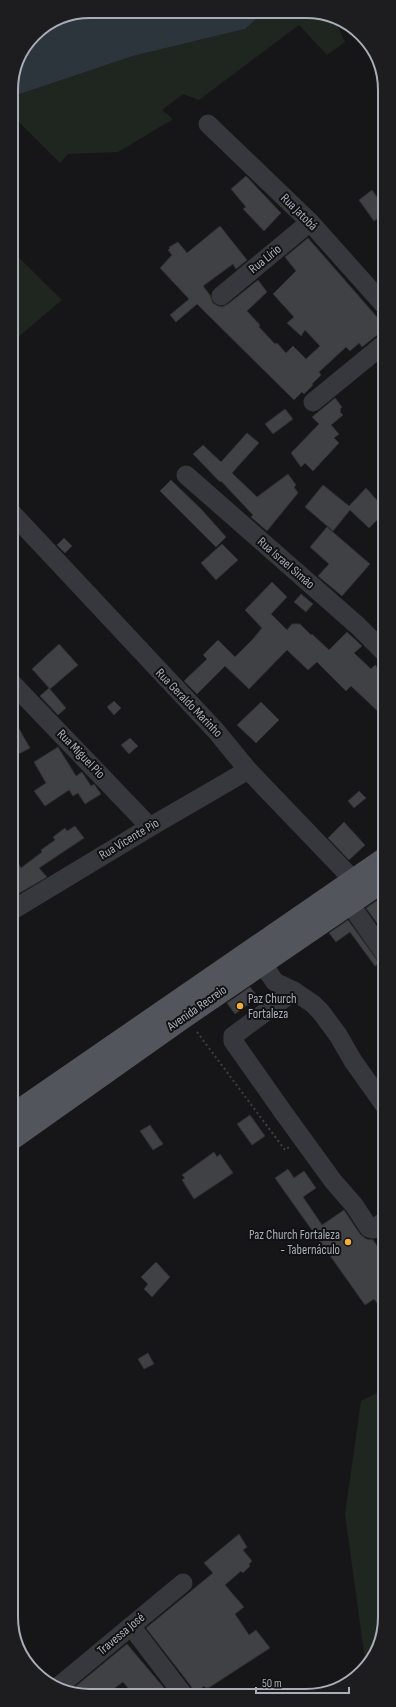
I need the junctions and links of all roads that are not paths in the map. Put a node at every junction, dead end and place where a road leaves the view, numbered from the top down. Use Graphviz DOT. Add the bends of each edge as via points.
graph roads {
  1 [pos="208,124"];
  2 [pos="310,222"];
  3 [pos="220,296"];
  4 [pos="378,298"];
  5 [pos="378,349"];
  6 [pos="314,402"];
  7 [pos="186,475"];
  8 [pos="18,519"];
  9 [pos="378,646"];
  10 [pos="18,689"];
  11 [pos="248,770"];
  12 [pos="150,827"];
  13 [pos="378,866"];
  14 [pos="378,883"];
  15 [pos="357,892"];
  16 [pos="18,907"];
  17 [pos="378,938"];
  18 [pos="256,956"];
  19 [pos="294,991"];
  20 [pos="184,1018"];
  21 [pos="378,1096"];
  22 [pos="18,1112"];
  23 [pos="18,1135"];
  24 [pos="378,1226"];
  25 [pos="183,1583"];
  26 [pos="131,1626"];
  27 [pos="62,1683"];
  28 [pos="179,1689"];
  1 -- 2 [label="street, Rua Jatobá"];
  2 -- 3 [label="street, Rua Lírio"];
  2 -- 4 [label="street, Rua Jatobá"];
  5 -- 6 [label="street"];
  7 -- 9 [label="street, Rua Israel Simão"];
  8 -- 11 [label="street, Rua Geraldo Marinho" via="216,731"];
  10 -- 12 [label="street, Rua Miguel Pio"];
  11 -- 12 [label="street, Rua Vicente Pio"];
  11 -- 15 [label="street, Rua Geraldo Marinho"];
  12 -- 16 [label="street, Rua Vicente Pio"];
  13 -- 15 [label="main road, Avenida Recreio"];
  14 -- 15 [label="main road, Avenida Recreio"];
  15 -- 17 [label="street, Rua Geraldo Marinho"];
  15 -- 18 [label="main road, Avenida Recreio"];
  18 -- 19 [label="street" via="275,982"];
  18 -- 20 [label="main road, Avenida Recreio"];
  19 -- 21 [label="street" via="321,1012"];
  19 -- 24 [label="street" via="237,1032 233,1039 302,1139 369,1228"];
  20 -- 22 [label="main road, Avenida Recreio"];
  20 -- 23 [label="main road, Avenida Recreio"];
  25 -- 26 [label="street, Travessa José"];
  26 -- 27 [label="street, Travessa José"];
  26 -- 28 [label="street"];
}
